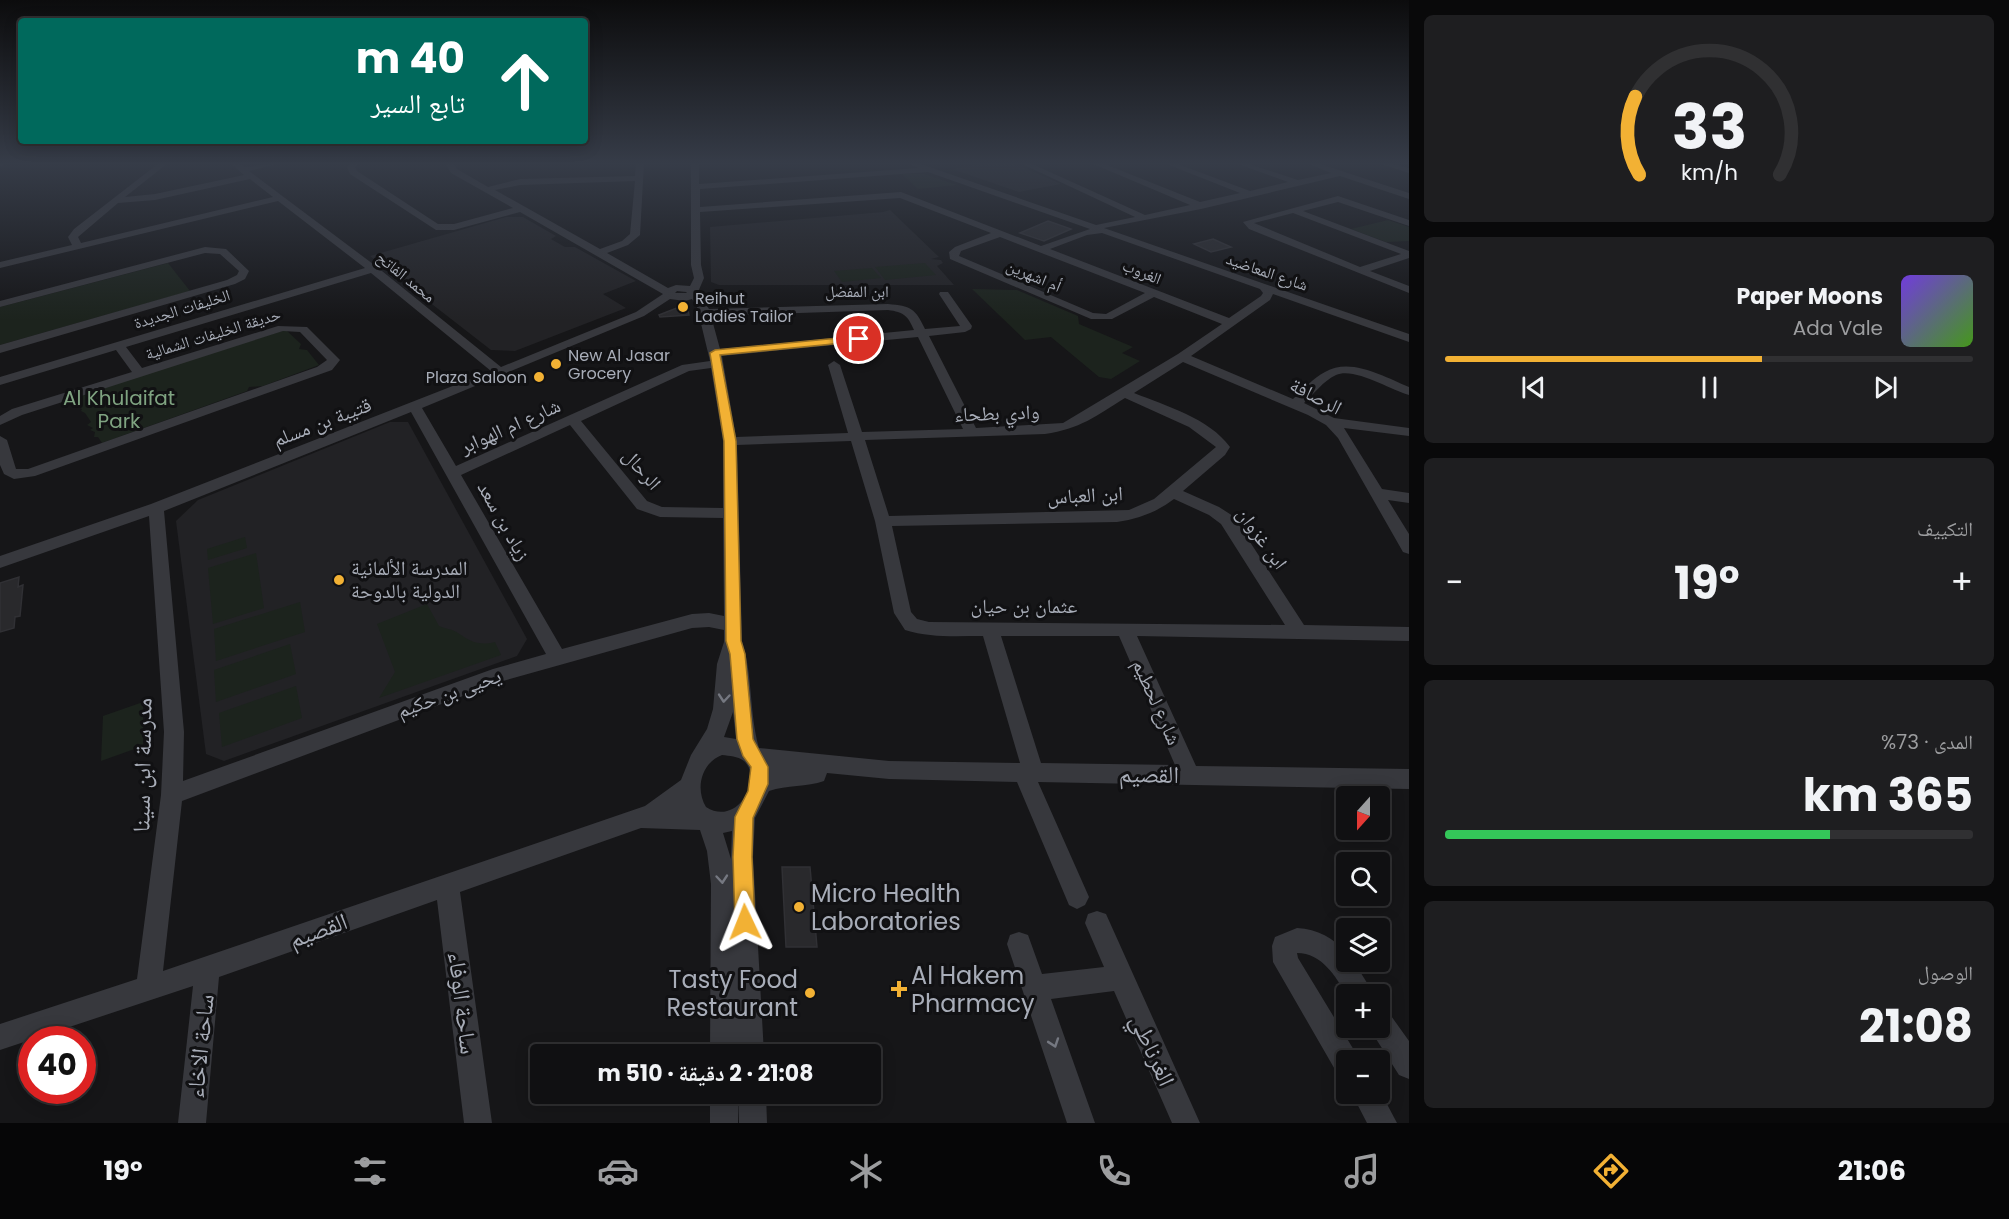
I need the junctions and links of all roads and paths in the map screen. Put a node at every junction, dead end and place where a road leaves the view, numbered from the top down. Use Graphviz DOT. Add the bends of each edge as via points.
graph roads {
  1 [pos="97,215"];
  2 [pos="206,215"];
  3 [pos="302,215"];
  4 [pos="419,215"];
  5 [pos="497,215"];
  6 [pos="531,215"];
  7 [pos="637,215"];
  8 [pos="696,215"];
  9 [pos="956,215"];
  10 [pos="1051,215"];
  11 [pos="1065,215"];
  12 [pos="1139,215"];
  13 [pos="1157,215"];
  14 [pos="1270,215"];
  15 [pos="1307,215"];
  16 [pos="1386,215"];
  17 [pos="1145,218"];
  18 [pos="1409,223"];
  19 [pos="1085,228"];
  20 [pos="1102,228"];
  21 [pos="1119,228"];
  22 [pos="1001,232"];
  23 [pos="78,246"];
  24 [pos="1042,249"];
  25 [pos="599,254"];
  26 [pos="1409,254"];
  27 [pos="0,265"];
  28 [pos="373,269"];
  29 [pos="1361,270"];
  30 [pos="1265,288"];
  31 [pos="1409,290"];
  32 [pos="681,293"];
  33 [pos="1154,293"];
  34 [pos="944,294"];
  35 [pos="1297,299"];
  36 [pos="0,304"];
  37 [pos="182,311"];
  38 [pos="703,312"];
  39 [pos="1233,322"];
  40 [pos="921,332"];
  41 [pos="1409,332"];
  42 [pos="1409,338"];
  43 [pos="119,345"];
  44 [pos="0,349"];
  45 [pos="1182,357"];
  46 [pos="716,359"];
  47 [pos="834,365"];
  48 [pos="500,372"];
  49 [pos="140,373"];
  50 [pos="0,381"];
  51 [pos="1409,391"];
  52 [pos="1124,393"];
  53 [pos="1295,404"];
  54 [pos="414,406"];
  55 [pos="573,420"];
  56 [pos="0,421"];
  57 [pos="1330,422"];
  58 [pos="1409,432"];
  59 [pos="972,433"];
  60 [pos="857,437"];
  61 [pos="0,440"];
  62 [pos="730,441"];
  63 [pos="453,473"];
  64 [pos="1172,492"];
  65 [pos="1378,494"];
  66 [pos="1409,498"];
  67 [pos="156,508"];
  68 [pos="732,513"];
  69 [pos="883,521"];
  70 [pos="1409,548"];
  71 [pos="0,562"];
  72 [pos="990,629"];
  73 [pos="1125,629"];
  74 [pos="1298,631"];
  75 [pos="733,633"];
  76 [pos="1409,634"];
  77 [pos="557,657"];
  78 [pos="752,753"];
  79 [pos="704,754"];
  80 [pos="889,770"];
  81 [pos="1028,772"];
  82 [pos="1190,775"];
  83 [pos="1409,779"];
  84 [pos="759,784"];
  85 [pos="690,785"];
  86 [pos="172,795"];
  87 [pos="744,817"];
  88 [pos="635,820"];
  89 [pos="706,821"];
  90 [pos="447,884"];
  91 [pos="1077,897"];
  92 [pos="1097,923"];
  93 [pos="1019,944"];
  94 [pos="207,969"];
  95 [pos="1121,977"];
  96 [pos="1355,984"];
  97 [pos="149,986"];
  98 [pos="1035,988"];
  99 [pos="0,1037"];
  100 [pos="1390,1037"];
  101 [pos="724,1044"];
  102 [pos="750,1044"];
  103 [pos="1339,1050"];
  104 [pos="1409,1065"];
  105 [pos="724,1104"];
  106 [pos="752,1104"];
  107 [pos="1372,1104"];
  108 [pos="192,1123"];
  109 [pos="478,1123"];
  110 [pos="724,1123"];
  111 [pos="753,1123"];
  112 [pos="1081,1123"];
  113 [pos="1186,1123"];
  114 [pos="1383,1123"];
  1 -- 23 [label="street" via="77,231 74,237"];
  2 -- 23 [label="street"];
  3 -- 28 [label="street, محمد الفاتح"];
  4 -- 5 [label="street" via="436,227 454,227"];
  6 -- 25 [label="street"];
  7 -- 25 [label="street" via="635,235"];
  8 -- 32 [label="street" via="699,278"];
  9 -- 22 [label="street, الغروب"];
  10 -- 19 [label="street, شارع المعاضيد"];
  11 -- 20 [label="street, شارع المعاضيد"];
  12 -- 17 [label="street"];
  13 -- 17 [label="street"];
  14 -- 29 [label="street" via="1248,224"];
  15 -- 26 [label="street"];
  16 -- 18 [label="street"];
  17 -- 21 [label="street"];
  19 -- 20 [label="street, شارع المعاضيد"];
  19 -- 24 [label="street"];
  20 -- 21 [label="street, شارع المعاضيد"];
  20 -- 30 [label="street, شارع المعاضيد"];
  21 -- 41 [label="street, شارع المعاضيد"];
  22 -- 24 [label="street, الغروب"];
  22 -- 33 [label="street, أم اشهرين" via="958,249 954,257 1091,316 1108,316"];
  23 -- 27 [label="street"];
  24 -- 33 [label="street, الغروب"];
  25 -- 32 [label="street"];
  26 -- 29 [label="street"];
  28 -- 37 [label="street, الخليفات الجديدة"];
  28 -- 48 [label="street, محمد الفاتح"];
  29 -- 31 [label="street"];
  30 -- 35 [label="street, شارع المعاضيد"];
  30 -- 39 [label="street, وادي بطحاء" via="1266,298"];
  32 -- 38 [label="street"];
  32 -- 48 [label="street, قتيبة بن مسلم" via="616,325"];
  33 -- 39 [label="street, الغروب"];
  34 -- 40 [label="street, شارع ام الهوابر" via="966,328"];
  35 -- 39 [label="street, وادي بطحاء" via="1274,301"];
  35 -- 42 [label="street, شارع المعاضيد"];
  36 -- 37 [label="street" via="205,250 223,251 244,271 241,277"];
  37 -- 43 [label="street, الخليفات الجديدة"];
  37 -- 44 [label="street"];
  38 -- 40 [label="street, ابن المفضل" via="897,307 911,312"];
  38 -- 46 [label="street"];
  39 -- 45 [label="street, وادي بطحاء"];
  40 -- 46 [label="street, شارع ام الهوابر"];
  40 -- 59 [label="street, ابن المفضل"];
  43 -- 49 [label="street, حديقة الخليفات الشمالية"];
  43 -- 50 [label="street, الخليفات الجديدة"];
  45 -- 52 [label="street, وادي بطحاء"];
  45 -- 53 [label="street, الرصافة"];
  46 -- 55 [label="street, شارع ام الهوابر" via="686,368"];
  46 -- 62 [label="street"];
  47 -- 60 [label="street, عثمان بن حيان"];
  48 -- 54 [label="street, قتيبة بن مسلم"];
  49 -- 56 [label="street, حديقة الخليفات الشمالية"];
  49 -- 61 [label="street, حديقة الخليفات الشمالية" via="289,327 303,329 334,360 328,368 30,473 9,471"];
  51 -- 53 [label="street" via="1340,369"];
  52 -- 59 [label="street, وادي بطحاء" via="1065,427"];
  52 -- 64 [label="street, ابن العباس" via="1207,431 1223,447"];
  53 -- 57 [label="street, الرصافة"];
  54 -- 63 [label="street, زياد بن سعد"];
  54 -- 67 [label="street, قتيبة بن مسلم"];
  55 -- 63 [label="street, شارع ام الهوابر"];
  55 -- 68 [label="street, الرحال" via="642,505 660,512"];
  57 -- 58 [label="street"];
  57 -- 65 [label="street, الرصافة" via="1344,436"];
  59 -- 60 [label="street, وادي بطحاء"];
  60 -- 62 [label="street, وادي بطحاء"];
  60 -- 69 [label="street, عثمان بن حيان"];
  62 -- 68 [label="street"];
  63 -- 77 [label="street, زياد بن سعد"];
  64 -- 69 [label="street, ابن العباس" via="1148,509 1117,517"];
  64 -- 74 [label="street, ابن غزوان" via="1227,520"];
  65 -- 66 [label="street"];
  65 -- 70 [label="street, الرصافة"];
  67 -- 71 [label="street, قتيبة بن مسلم"];
  67 -- 86 [label="street, مدرسة ابن سينا" via="174,732"];
  68 -- 75 [label="street"];
  69 -- 72 [label="street, عثمان بن حيان" via="903,613 911,625 929,629"];
  72 -- 73 [label="street, عثمان بن حيان"];
  72 -- 81 [label="street"];
  73 -- 74 [label="street, عثمان بن حيان"];
  73 -- 82 [label="street, شارع لحطيم"];
  74 -- 76 [label="street, عثمان بن حيان"];
  75 -- 77 [label="street, يحيى بن حكيم" via="709,620 692,621"];
  75 -- 78 [label="street" via="743,728"];
  75 -- 79 [label="street, one-way" via="726,660 721,722"];
  77 -- 86 [label="street, يحيى بن حكيم" via="500,674"];
  78 -- 79 [label="street" via="722,746"];
  78 -- 80 [label="street, القصيم" via="798,764"];
  78 -- 84 [label="street" via="760,767"];
  79 -- 85 [label="street"];
  80 -- 81 [label="street, القصيم"];
  80 -- 84 [label="street, القصيم" via="800,774"];
  81 -- 82 [label="street, القصيم"];
  81 -- 91 [label="street"];
  82 -- 83 [label="street, القصيم"];
  84 -- 87 [label="street"];
  85 -- 88 [label="street, القصيم" via="665,806"];
  85 -- 89 [label="street" via="691,804"];
  86 -- 97 [label="street, مدرسة ابن سينا"];
  87 -- 89 [label="street" via="726,824"];
  87 -- 102 [label="street"];
  88 -- 89 [label="street, القصيم"];
  88 -- 90 [label="street, القصيم"];
  89 -- 101 [label="street, one-way" via="718,851 723,885"];
  90 -- 94 [label="street, القصيم"];
  90 -- 109 [label="street, ساحة الوفاء"];
  92 -- 95 [label="street, الغرناطي"];
  93 -- 98 [label="street"];
  94 -- 97 [label="street, القصيم"];
  94 -- 108 [label="street, ساحة الاخاء"];
  95 -- 98 [label="street"];
  95 -- 113 [label="street, الغرناطي"];
  96 -- 103 [label="street" via="1339,961 1317,944 1294,940 1284,946 1286,962"];
  97 -- 99 [label="street, القصيم"];
  98 -- 112 [label="street, one-way"];
  100 -- 104 [label="street"];
  105 -- 110 [label="street"];
  106 -- 111 [label="street"];
  107 -- 114 [label="street"];
}
